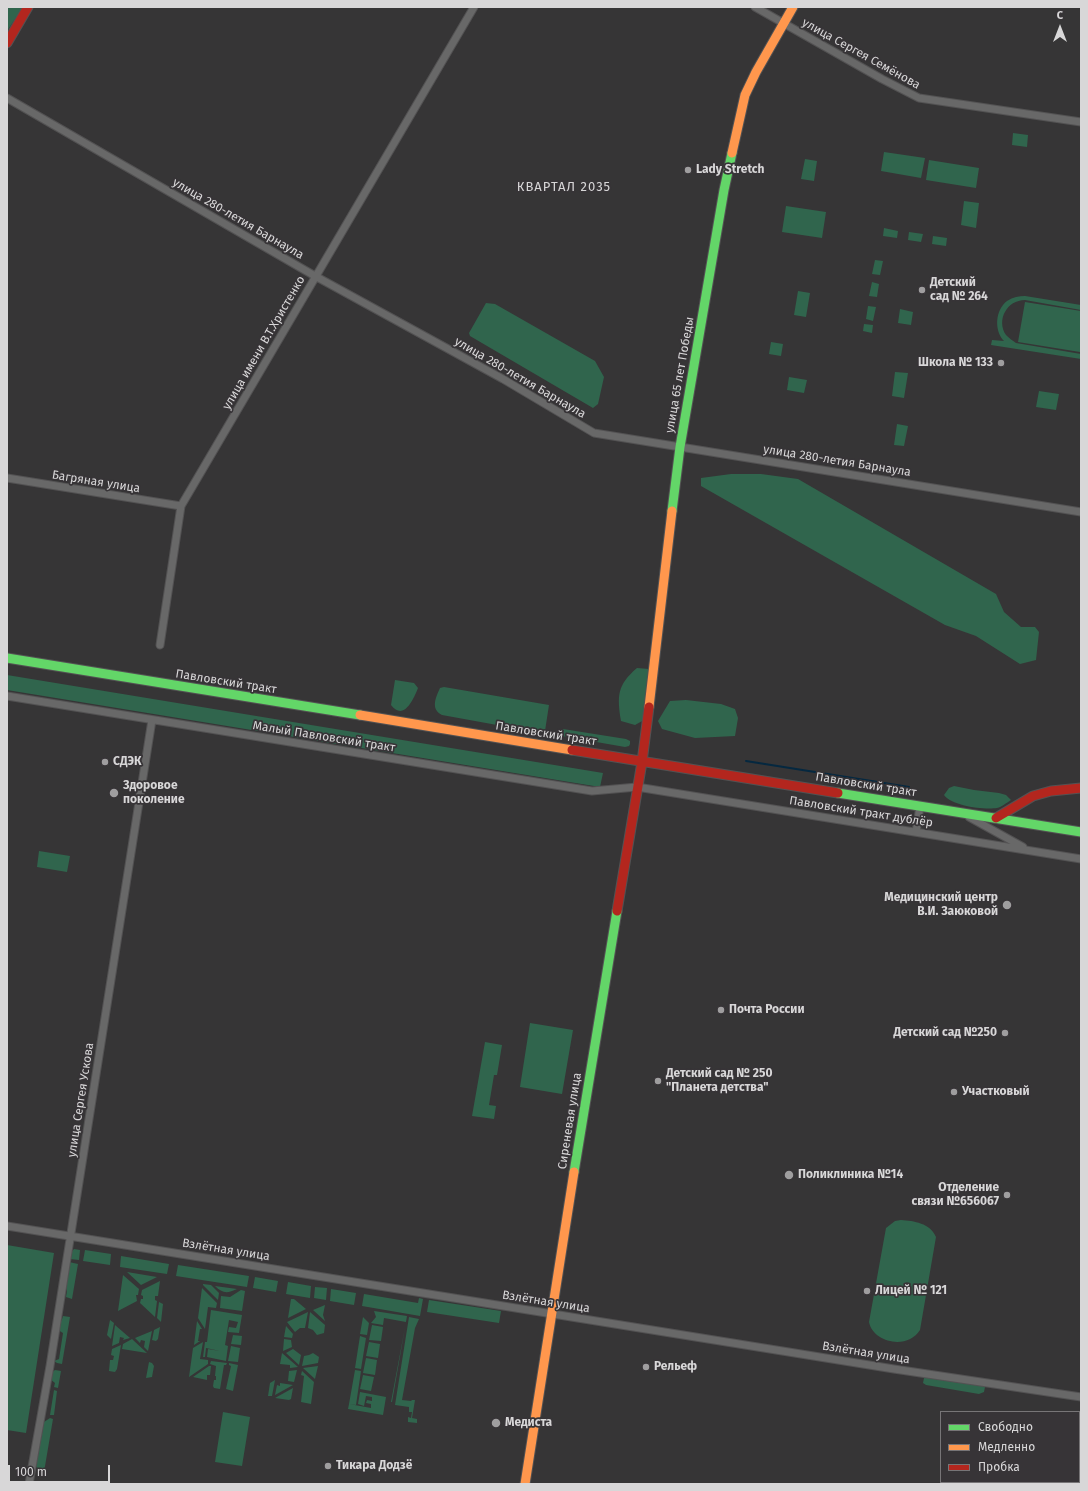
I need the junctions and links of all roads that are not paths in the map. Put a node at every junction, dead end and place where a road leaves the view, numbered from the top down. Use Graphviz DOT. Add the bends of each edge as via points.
graph roads {
  1 [pos="28,7"];
  2 [pos="474,7"];
  3 [pos="755,7"];
  4 [pos="793,7"];
  5 [pos="784,24"];
  6 [pos="7,43"];
  7 [pos="7,98"];
  8 [pos="1081,122"];
  9 [pos="316,276"];
  10 [pos="680,447"];
  11 [pos="7,478"];
  12 [pos="181,506"];
  13 [pos="1081,512"];
  14 [pos="160,645"];
  15 [pos="7,658"];
  16 [pos="7,696"];
  17 [pos="152,720"];
  18 [pos="642,762"];
  19 [pos="637,787"];
  20 [pos="1081,788"];
  21 [pos="920,806"];
  22 [pos="961,813"];
  23 [pos="996,818"];
  24 [pos="916,832"];
  25 [pos="1081,832"];
  26 [pos="1028,850"];
  27 [pos="1081,859"];
  28 [pos="7,1226"];
  29 [pos="70,1237"];
  30 [pos="551,1314"];
  31 [pos="1081,1397"];
  32 [pos="29,1484"];
  33 [pos="525,1484"];
  1 -- 6 [label="street"];
  2 -- 9 [label="street, улица имени В.Т.Христенко"];
  3 -- 5 [label="street, улица Сергея Семёнова"];
  4 -- 5 [label="street, улица 65 лет Победы"];
  5 -- 8 [label="street, улица Сергея Семёнова" via="919,98"];
  5 -- 10 [label="street, улица 65 лет Победы" via="745,96 724,190"];
  7 -- 9 [label="street, улица 280-летия Барнаула"];
  9 -- 10 [label="street, улица 280-летия Барнаула" via="503,379 594,433"];
  9 -- 12 [label="street, улица имени В.Т.Христенко"];
  10 -- 13 [label="street, улица 280-летия Барнаула"];
  10 -- 18 [label="street, улица 65 лет Победы"];
  11 -- 12 [label="street, Багряная улица"];
  12 -- 14 [label="street, улица имени В.Т.Христенко"];
  15 -- 18 [label="street, Павловский тракт"];
  16 -- 17 [label="street, Малый Павловский тракт"];
  17 -- 19 [label="street, Малый Павловский тракт" via="592,791"];
  17 -- 29 [label="street, улица Сергея Ускова"];
  18 -- 19 [label="street, Сиреневая улица"];
  18 -- 21 [label="street, Павловский тракт"];
  19 -- 24 [label="street, Павловский тракт дублёр"];
  19 -- 30 [label="street, Сиреневая улица"];
  20 -- 23 [label="street" via="1033,796"];
  21 -- 22 [label="street, Павловский тракт"];
  21 -- 24 [label="street"];
  22 -- 23 [label="street, Павловский тракт"];
  22 -- 26 [label="street"];
  23 -- 25 [label="street, Павловский тракт"];
  24 -- 26 [label="street, Павловский тракт дублёр"];
  26 -- 27 [label="street, Павловский тракт дублёр"];
  28 -- 29 [label="street, Взлётная улица"];
  29 -- 30 [label="street, Взлётная улица"];
  29 -- 32 [label="street, улица Сергея Ускова"];
  30 -- 31 [label="street, Взлётная улица"];
  30 -- 33 [label="street, Сиреневая улица"];
}
